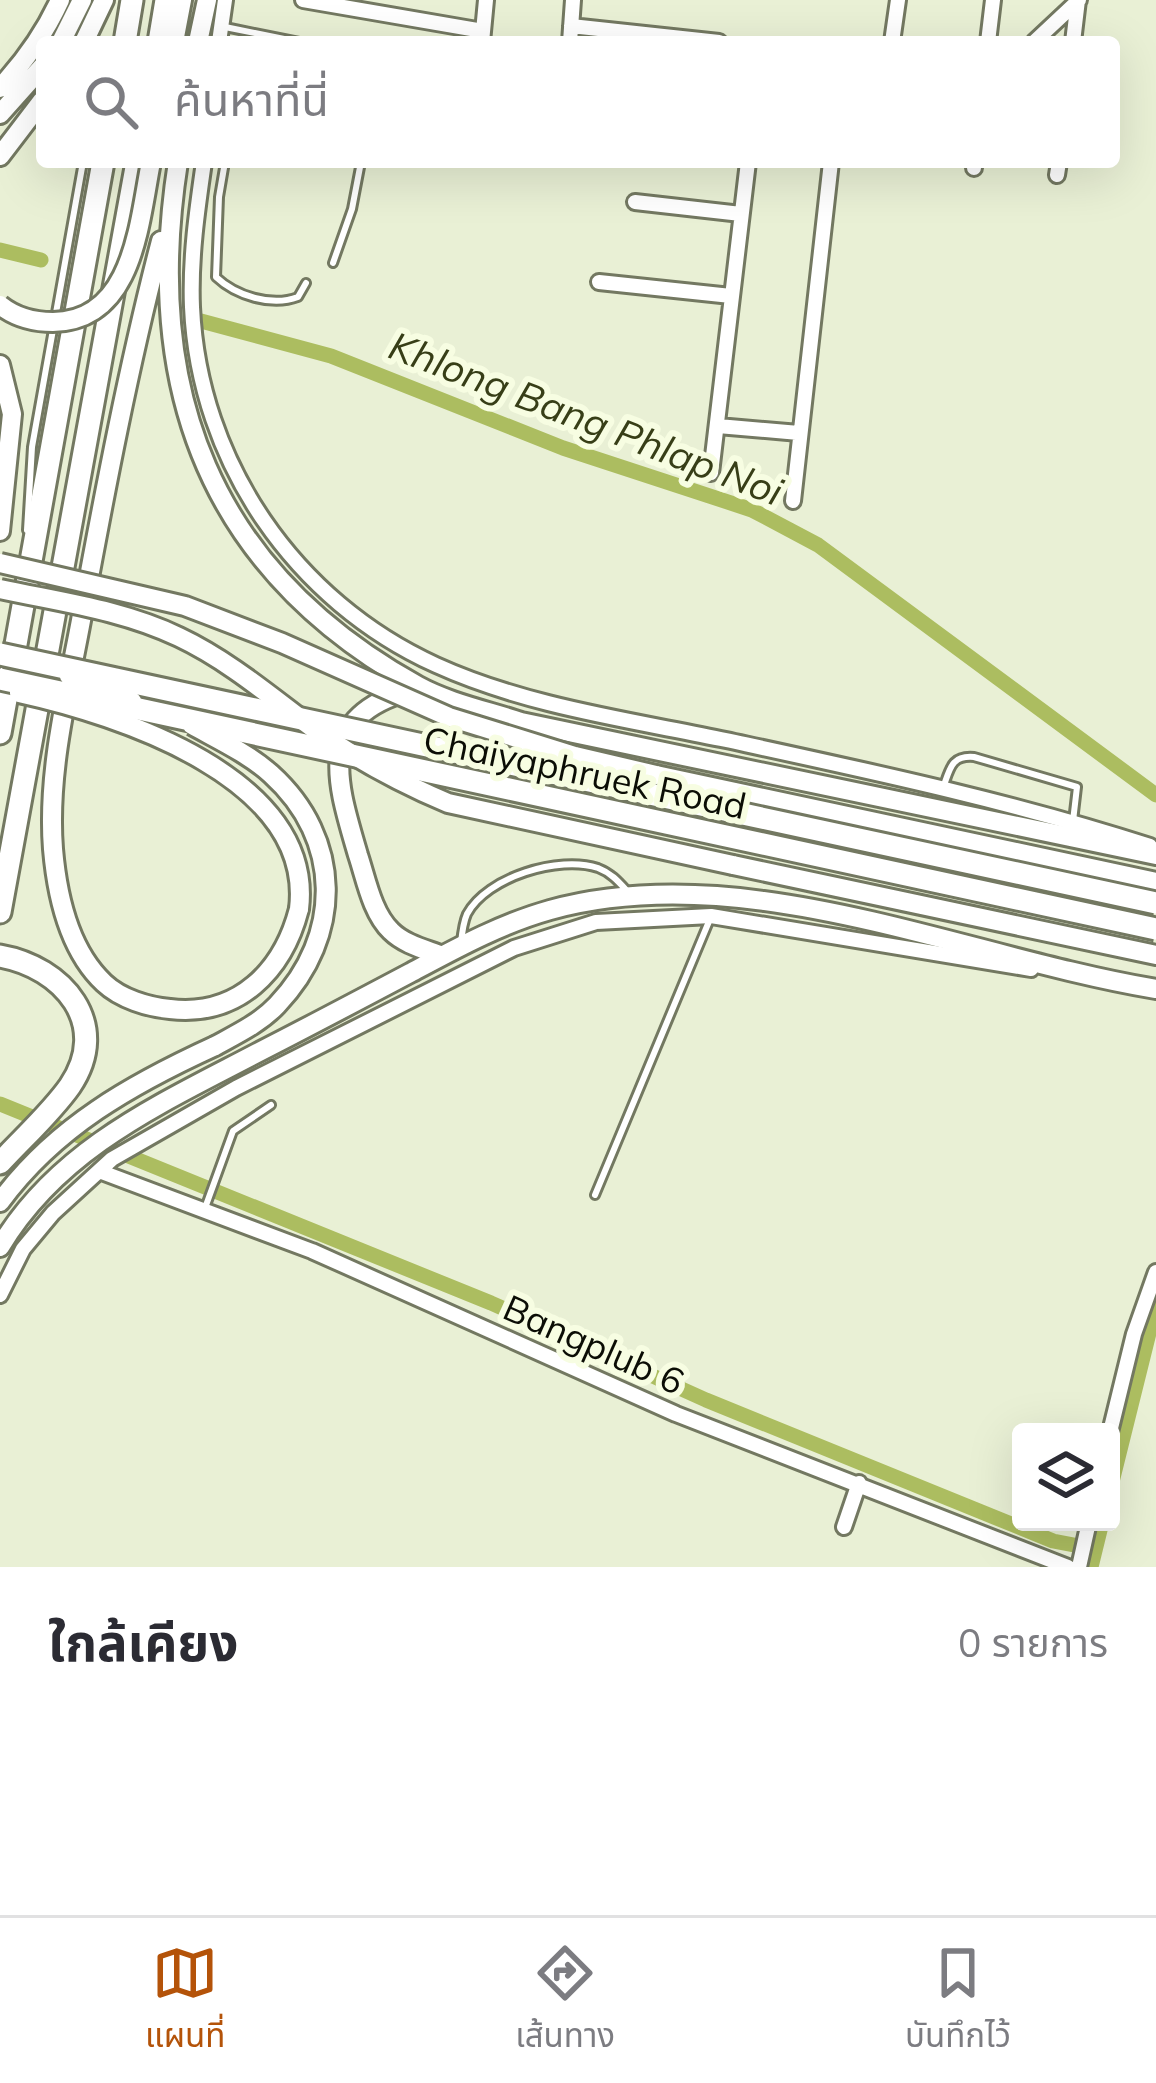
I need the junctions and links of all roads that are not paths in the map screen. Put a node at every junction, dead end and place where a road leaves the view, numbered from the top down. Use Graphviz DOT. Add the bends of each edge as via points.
graph roads {
  1 [pos="60,0"];
  2 [pos="82,0"];
  3 [pos="104,0"];
  4 [pos="132,0"];
  5 [pos="166,0"];
  6 [pos="182,0"];
  7 [pos="207,0"];
  8 [pos="225,0"];
  9 [pos="303,0"];
  10 [pos="486,0"];
  11 [pos="573,0"];
  12 [pos="898,0"];
  13 [pos="993,0"];
  14 [pos="1078,0"];
  15 [pos="220,34"];
  16 [pos="571,34"];
  17 [pos="40,36"];
  18 [pos="64,36"];
  19 [pos="87,36"];
  20 [pos="126,36"];
  21 [pos="160,36"];
  22 [pos="175,36"];
  23 [pos="200,36"];
  24 [pos="478,36"];
  25 [pos="483,36"];
  26 [pos="608,36"];
  27 [pos="893,36"];
  28 [pos="989,36"];
  29 [pos="1040,36"];
  30 [pos="1074,36"];
  31 [pos="36,43"];
  32 [pos="36,74"];
  33 [pos="0,88"];
  34 [pos="36,109"];
  35 [pos="0,115"];
  36 [pos="0,156"];
  37 [pos="82,168"];
  38 [pos="102,168"];
  39 [pos="136,168"];
  40 [pos="150,168"];
  41 [pos="177,168"];
  42 [pos="203,168"];
  43 [pos="224,168"];
  44 [pos="360,168"];
  45 [pos="747,168"];
  46 [pos="830,168"];
  47 [pos="173,196"];
  48 [pos="635,202"];
  49 [pos="741,214"];
  50 [pos="333,263"];
  51 [pos="598,282"];
  52 [pos="306,283"];
  53 [pos="731,296"];
  54 [pos="0,305"];
  55 [pos="0,365"];
  56 [pos="718,426"];
  57 [pos="800,433"];
  58 [pos="711,473"];
  59 [pos="793,501"];
  60 [pos="0,531"];
  61 [pos="0,563"];
  62 [pos="26,587"];
  63 [pos="0,589"];
  64 [pos="0,657"];
  65 [pos="0,679"];
  66 [pos="422,688"];
  67 [pos="0,689"];
  68 [pos="0,733"];
  69 [pos="943,788"];
  70 [pos="1073,821"];
  71 [pos="1156,852"];
  72 [pos="1156,882"];
  73 [pos="630,894"];
  74 [pos="1156,903"];
  75 [pos="0,912"];
  76 [pos="711,916"];
  77 [pos="1156,929"];
  78 [pos="461,946"];
  79 [pos="440,955"];
  80 [pos="1156,955"];
  81 [pos="0,956"];
  82 [pos="1102,980"];
  83 [pos="1156,989"];
  84 [pos="271,1105"];
  85 [pos="0,1163"];
  86 [pos="99,1171"];
  87 [pos="596,1195"];
  88 [pos="0,1202"];
  89 [pos="205,1206"];
  90 [pos="2,1243"];
  91 [pos="1156,1272"];
  92 [pos="0,1295"];
  93 [pos="1111,1423"];
  94 [pos="859,1484"];
  95 [pos="844,1527"];
  96 [pos="1087,1531"];
  97 [pos="1076,1566"];
  1 -- 17 [label="main road"];
  2 -- 18 [label="main road"];
  3 -- 19 [label="main road"];
  4 -- 20 [label="main road"];
  5 -- 21 [label="main road"];
  6 -- 22 [label="main road"];
  7 -- 23 [label="main road"];
  8 -- 15 [label="street"];
  9 -- 24 [label="street"];
  10 -- 25 [label="street"];
  11 -- 16 [label="street"];
  12 -- 27 [label="street"];
  13 -- 28 [label="street"];
  14 -- 29 [label="street"];
  14 -- 30 [label="street"];
  16 -- 26 [label="street"];
  31 -- 33 [label="main road"];
  32 -- 35 [label="main road"];
  34 -- 36 [label="main road"];
  37 -- 62 [label="lane" via="32,447"];
  38 -- 62 [label="main road"];
  39 -- 75 [label="main road"];
  40 -- 54 [label="main road, bridge" via="125,276 104,303 62,322"];
  41 -- 47 [label="main road"];
  42 -- 69 [label="street" via="192,306 215,426 255,510 352,615 434,664 512,692"];
  43 -- 52 [label="lane" via="216,277 278,301 298,297"];
  44 -- 50 [label="lane"];
  45 -- 49 [label="street"];
  46 -- 57 [label="street"];
  47 -- 66 [label="main road" via="171,338 184,403 219,497 312,613"];
  47 -- 67 [label="main road, bridge" via="102,503 58,746 51,812 59,888 80,953 106,985 154,1008 211,1010 262,982 281,958 302,890 295,856 267,811 244,789 130,724"];
  48 -- 49 [label="street"];
  49 -- 53 [label="street"];
  51 -- 53 [label="street"];
  53 -- 56 [label="street"];
  55 -- 60 [label="main road" via="12,414"];
  56 -- 57 [label="street"];
  56 -- 58 [label="street"];
  57 -- 59 [label="street"];
  61 -- 72 [label="main road, bridge" via="185,605 449,717 575,756"];
  62 -- 68 [label="main road"];
  63 -- 80 [label="main road, bridge" via="106,611 181,638 330,740 448,803"];
  64 -- 74 [label="main road, Chaiyaphruek Road, bridge"];
  64 -- 88 [label="main road, bridge" via="193,725 267,770 315,836 328,885 314,953 275,1008 94,1110 43,1149"];
  65 -- 77 [label="main road, Chaiyaphruek Road, bridge"];
  66 -- 71 [label="main road" via="521,722"];
  66 -- 79 [label="main road" via="365,710 343,736 337,761 382,920 398,937"];
  69 -- 70 [label="street"];
  69 -- 70 [label="lane" via="952,762 974,757 1077,788"];
  70 -- 71 [label="street"];
  73 -- 78 [label="main road" via="544,911"];
  73 -- 78 [label="lane" via="602,869 538,869 477,901"];
  73 -- 82 [label="main road" via="735,897 891,926"];
  76 -- 82 [label="street"];
  76 -- 86 [label="street" via="596,922 514,948 410,997"];
  76 -- 87 [label="lane"];
  78 -- 79 [label="main road"];
  79 -- 90 [label="main road" via="108,1134 56,1175"];
  81 -- 85 [label="main road" via="30,962 64,986 83,1035 72,1083"];
  82 -- 83 [label="main road"];
  84 -- 89 [label="lane" via="233,1131"];
  86 -- 89 [label="street, Bangplub 6"];
  86 -- 92 [label="street" via="23,1249"];
  89 -- 94 [label="street, Bangplub 6" via="658,1406"];
  91 -- 93 [label="street"];
  94 -- 95 [label="street"];
  94 -- 97 [label="street, Bangplub 6"];
  96 -- 97 [label="street"];
}
